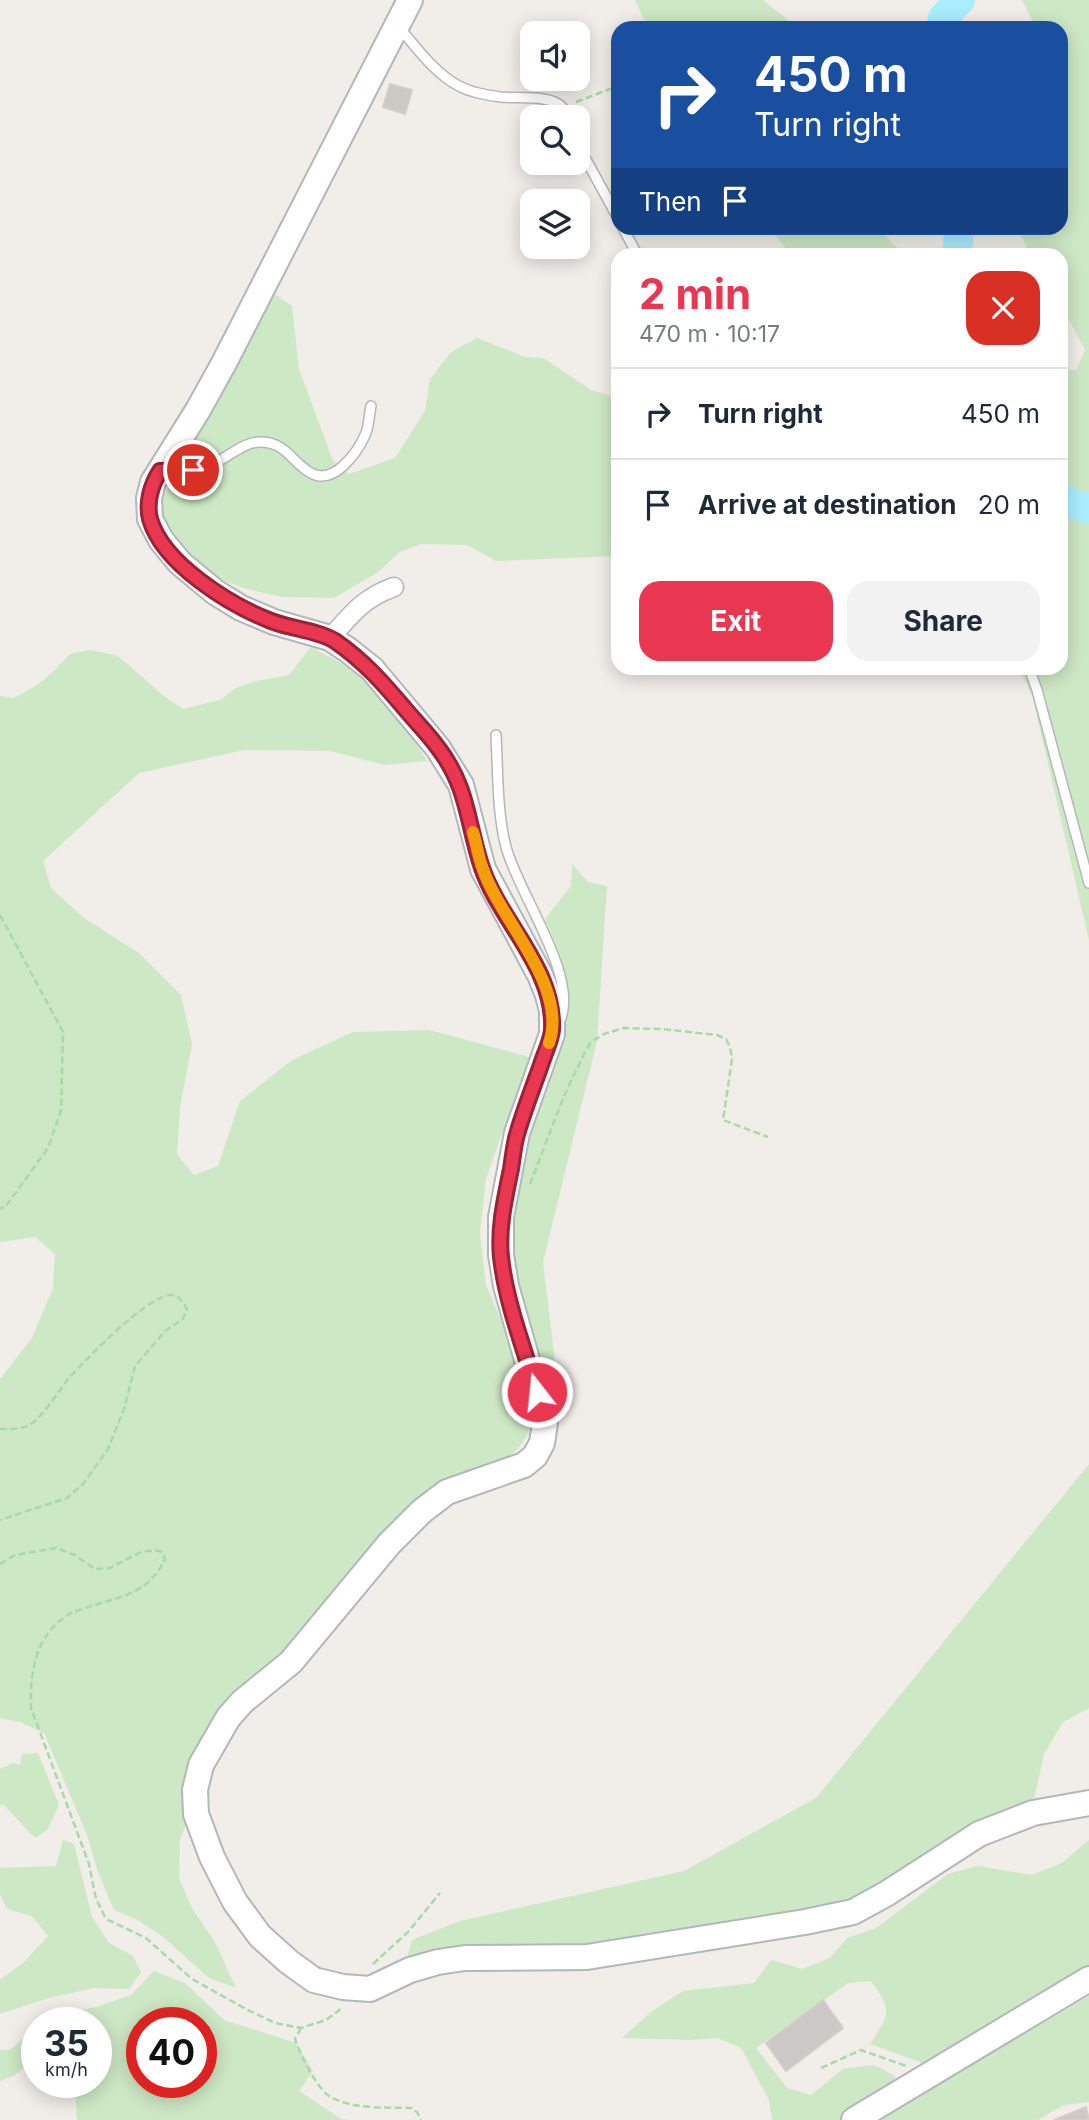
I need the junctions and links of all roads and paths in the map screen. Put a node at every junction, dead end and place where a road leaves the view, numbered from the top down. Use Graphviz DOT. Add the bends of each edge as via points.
graph roads {
  1 [pos="410,0"];
  2 [pos="396,24"];
  3 [pos="611,89"];
  4 [pos="559,105"];
  5 [pos="568,105"];
  6 [pos="590,170"];
  7 [pos="611,206"];
  8 [pos="371,406"];
  9 [pos="160,471"];
  10 [pos="394,587"];
  11 [pos="330,638"];
  12 [pos="1032,675"];
  13 [pos="496,735"];
  14 [pos="1089,883"];
  15 [pos="0,915"];
  16 [pos="552,1026"];
  17 [pos="768,1137"];
  18 [pos="528,1188"];
  19 [pos="0,1209"];
  20 [pos="0,1429"];
  21 [pos="0,1520"];
  22 [pos="0,1564"];
  23 [pos="1089,1804"];
  24 [pos="440,1893"];
  25 [pos="1089,1979"];
  26 [pos="343,1987"];
  27 [pos="370,1989"];
  28 [pos="301,2028"];
  29 [pos="821,2068"];
  30 [pos="929,2074"];
  31 [pos="421,2120"];
  32 [pos="854,2120"];
  1 -- 2 [label="street"];
  2 -- 4 [label="lane" via="442,75 459,86 477,93"];
  2 -- 9 [label="street" via="224,363"];
  3 -- 5 [label="path"];
  6 -- 7 [label="lane"];
  8 -- 9 [label="lane" via="366,433 348,461 332,475 313,475 288,451 260,442 243,446 211,465"];
  9 -- 11 [label="street" via="149,499 150,519 180,563 241,608"];
  10 -- 11 [label="street" via="362,603"];
  11 -- 16 [label="street" via="372,669 451,767 461,785 483,869 548,995"];
  12 -- 14 [label="lane"];
  13 -- 16 [label="lane" via="506,848 554,957 563,989 564,1009"];
  15 -- 19 [label="path" via="63,1032 61,1111 48,1148"];
  16 -- 26 [label="street" via="517,1133 502,1217 506,1286 545,1423 535,1456 524,1465 447,1492 422,1511 291,1662 228,1718 201,1765 195,1790 196,1814 212,1857 235,1902 260,1936 314,1980"];
  17 -- 18 [label="path" via="723,1120 732,1059 726,1039 624,1028 591,1042"];
  20 -- 21 [label="path" via="20,1429 34,1422 129,1319 156,1299 180,1298 187,1309 183,1319 165,1331 135,1366 108,1449 83,1484 67,1498"];
  22 -- 28 [label="path" via="15,1555 56,1548 95,1569 110,1569 141,1552 162,1552 165,1559 159,1571 140,1591 71,1613 57,1624 38,1647 30,1682 31,1708 106,1919 146,1938 192,1979 275,2023"];
  23 -- 27 [label="street" via="1033,1813 979,1834 853,1912 587,1957 438,1962"];
  24 -- 26 [label="path" via="386,1954"];
  25 -- 30 [label="street"];
  26 -- 27 [label="street"];
  27 -- 28 [label="path" via="326,2020"];
  28 -- 31 [label="path" via="295,2039 303,2061 327,2095 355,2105 411,2108"];
  29 -- 30 [label="path" via="861,2050"];
  30 -- 32 [label="street"];
}
